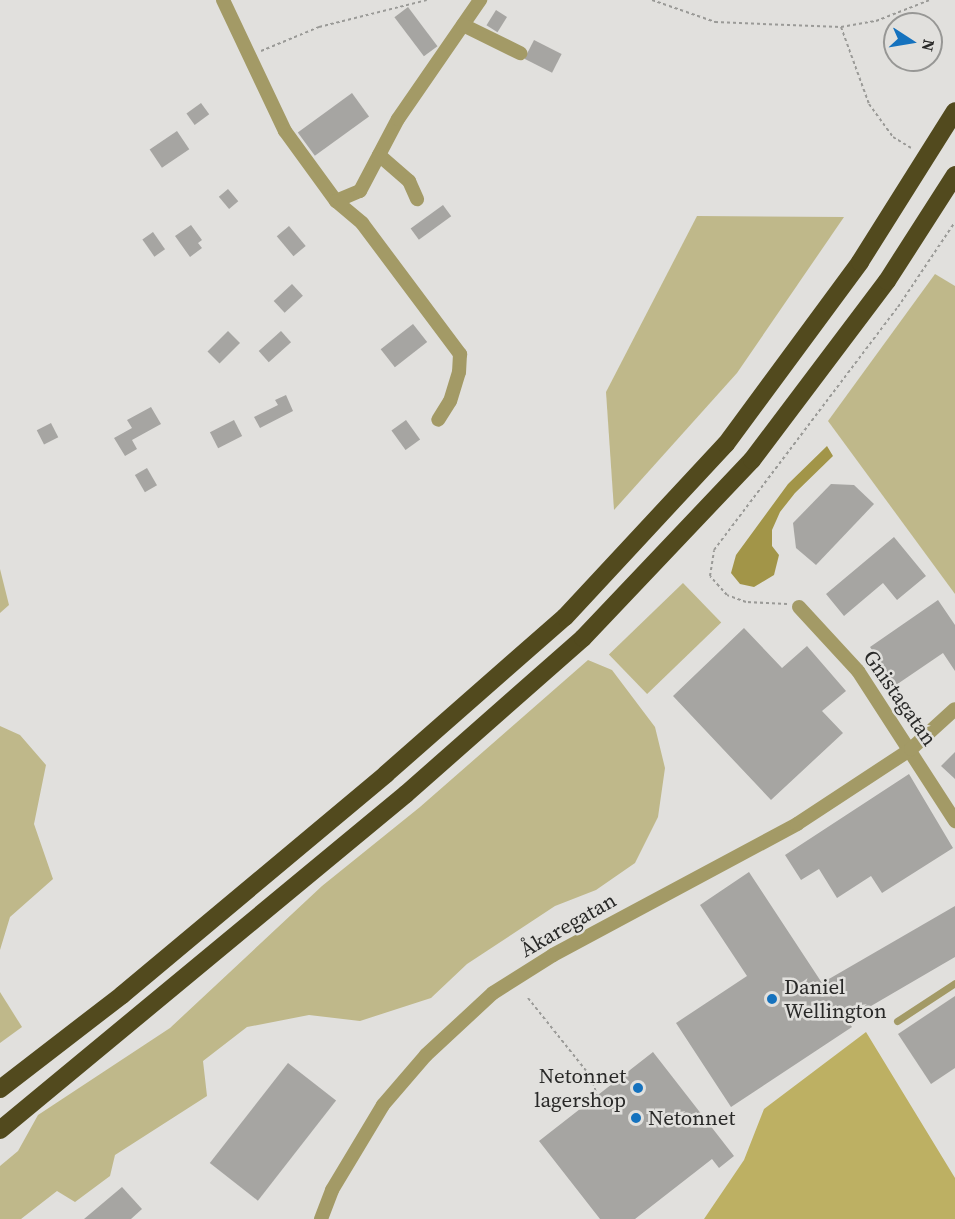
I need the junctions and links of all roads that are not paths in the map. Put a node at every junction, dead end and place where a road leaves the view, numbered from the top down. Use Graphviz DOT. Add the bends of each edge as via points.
graph roads {
  1 [pos="223,0"];
  2 [pos="480,0"];
  3 [pos="463,25"];
  4 [pos="520,53"];
  5 [pos="955,111"];
  6 [pos="379,155"];
  7 [pos="955,175"];
  8 [pos="417,199"];
  9 [pos="336,201"];
  10 [pos="438,420"];
  11 [pos="799,607"];
  12 [pos="955,709"];
  13 [pos="911,749"];
  14 [pos="955,821"];
  15 [pos="955,983"];
  16 [pos="897,1021"];
  17 [pos="0,1089"];
  18 [pos="0,1130"];
  19 [pos="321,1219"];
  1 -- 9 [label="street" via="285,131"];
  2 -- 3 [label="street"];
  3 -- 4 [label="street"];
  3 -- 6 [label="street" via="398,119"];
  5 -- 17 [label="highway" via="860,262 726,444 573,609 368,790 122,995"];
  6 -- 8 [label="street" via="409,181"];
  6 -- 9 [label="street" via="360,191"];
  7 -- 18 [label="highway" via="887,281 752,460 583,638 406,794"];
  9 -- 10 [label="street" via="362,223 460,354 450,401"];
  11 -- 13 [label="street, Gnistagatan" via="858,671"];
  12 -- 13 [label="street, Åkaregatan"];
  13 -- 14 [label="street, Gnistagatan"];
  13 -- 19 [label="street, Åkaregatan" via="759,847 553,955 493,993 426,1055 383,1105 332,1190"];
  15 -- 16 [label="lane"];
}
